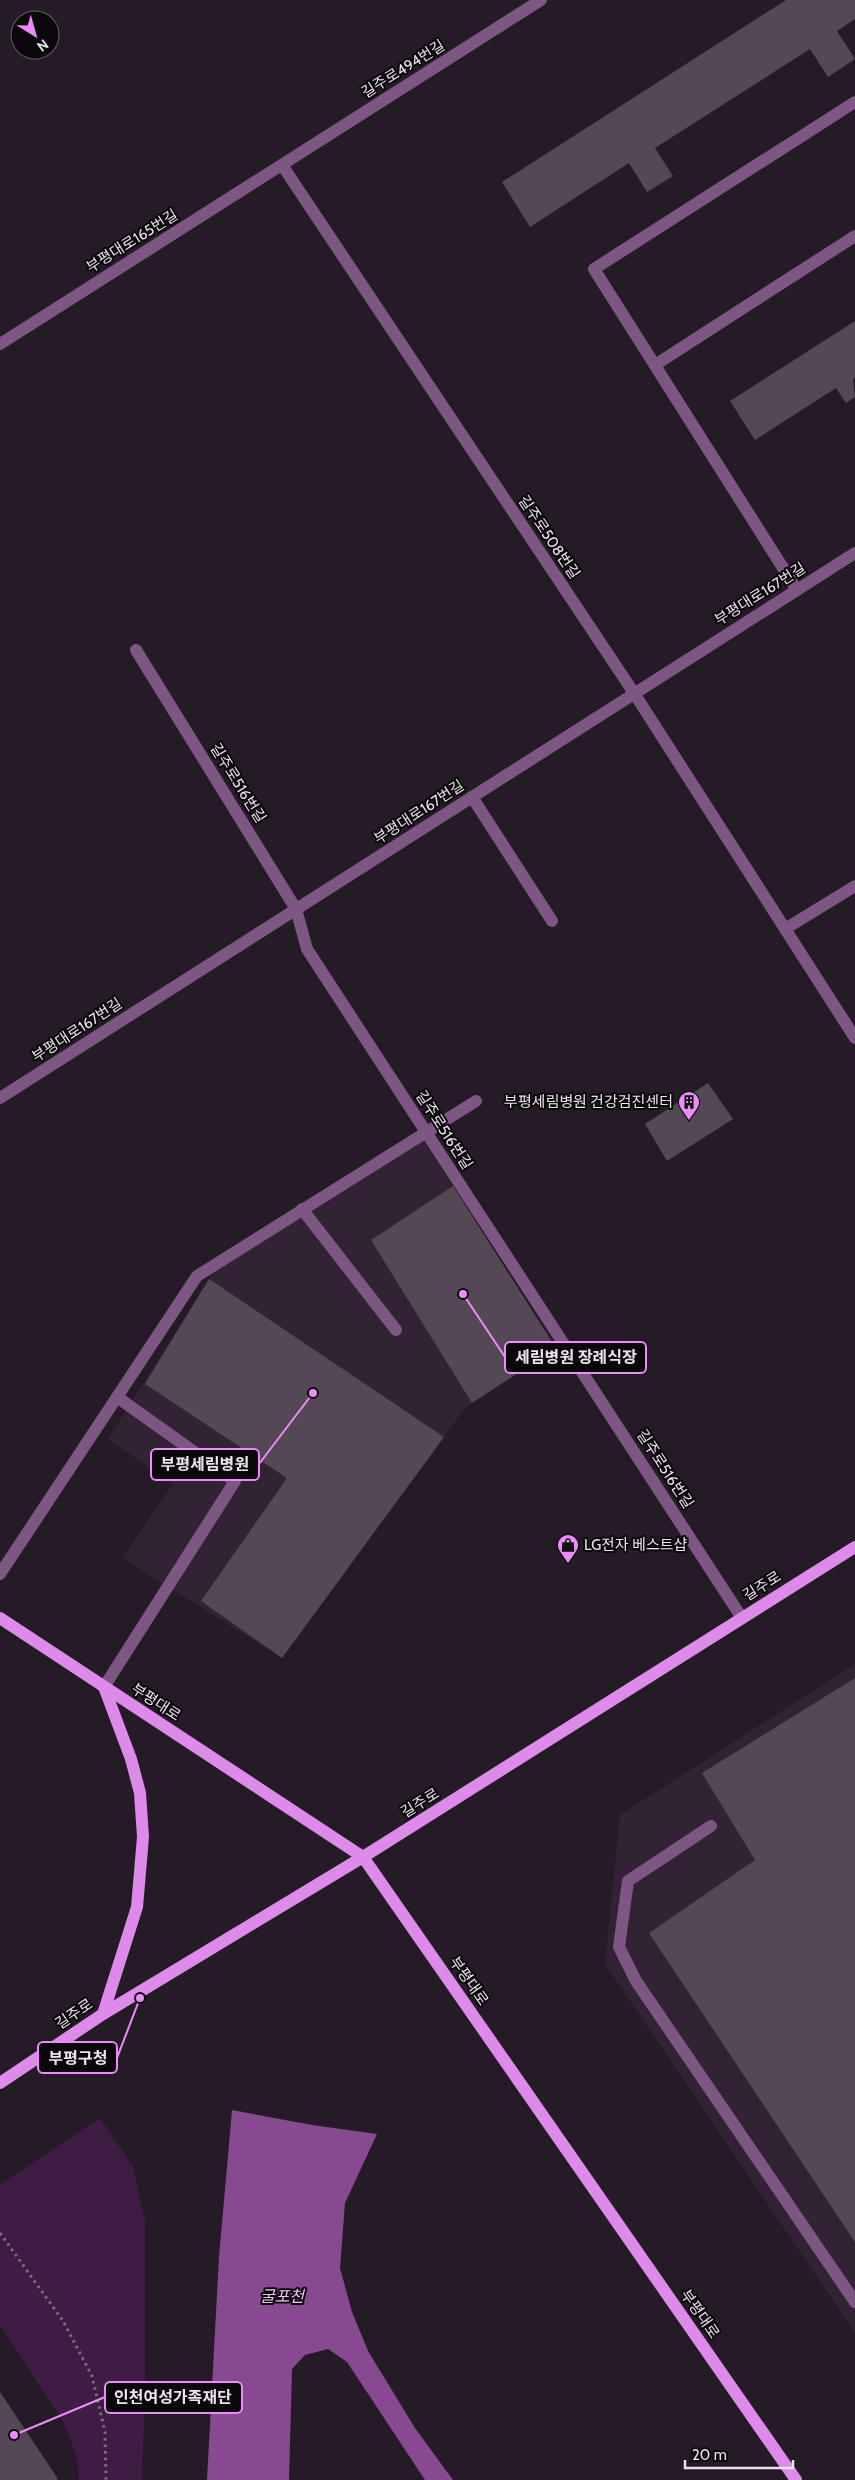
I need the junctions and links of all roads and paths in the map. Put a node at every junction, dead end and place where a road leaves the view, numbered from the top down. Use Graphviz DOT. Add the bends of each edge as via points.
graph roads {
  1 [pos="541,0"];
  2 [pos="855,102"];
  3 [pos="282,165"];
  4 [pos="855,236"];
  5 [pos="0,344"];
  6 [pos="655,365"];
  7 [pos="855,553"];
  8 [pos="797,590"];
  9 [pos="136,650"];
  10 [pos="634,693"];
  11 [pos="472,797"];
  12 [pos="855,886"];
  13 [pos="296,910"];
  14 [pos="552,921"];
  15 [pos="785,929"];
  16 [pos="855,1038"];
  17 [pos="0,1098"];
  18 [pos="476,1102"];
  19 [pos="426,1132"];
  20 [pos="302,1209"];
  21 [pos="396,1330"];
  22 [pos="117,1397"];
  23 [pos="855,1547"];
  24 [pos="0,1574"];
  25 [pos="0,1618"];
  26 [pos="742,1618"];
  27 [pos="104,1687"];
  28 [pos="711,1826"];
  29 [pos="363,1857"];
  30 [pos="103,2014"];
  31 [pos="0,2083"];
  32 [pos="0,2233"];
  33 [pos="855,2302"];
  34 [pos="106,2480"];
  35 [pos="796,2480"];
  1 -- 3 [label="street, 길주로494번길"];
  2 -- 6 [label="street" via="594,269"];
  3 -- 5 [label="street, 부평대로165번길"];
  3 -- 10 [label="street, 길주로508번길"];
  4 -- 6 [label="street"];
  6 -- 8 [label="street"];
  7 -- 8 [label="street, 부평대로167번길"];
  8 -- 10 [label="street, 부평대로167번길"];
  9 -- 13 [label="street, 길주로516번길"];
  10 -- 11 [label="street, 부평대로167번길"];
  10 -- 15 [label="street, 길주로508번길"];
  11 -- 13 [label="street, 부평대로167번길"];
  11 -- 14 [label="street"];
  12 -- 15 [label="street"];
  13 -- 17 [label="street, 부평대로167번길"];
  13 -- 19 [label="street, 길주로516번길" via="307,949"];
  15 -- 16 [label="street, 길주로508번길"];
  18 -- 19 [label="street"];
  19 -- 20 [label="street"];
  19 -- 26 [label="street, 길주로516번길"];
  20 -- 21 [label="street"];
  20 -- 22 [label="street" via="197,1276"];
  22 -- 24 [label="street"];
  22 -- 27 [label="street" via="235,1481"];
  23 -- 26 [label="main road, 길주로"];
  25 -- 27 [label="main road, 부평대로"];
  26 -- 29 [label="main road, 길주로"];
  27 -- 29 [label="main road, 부평대로"];
  27 -- 30 [label="main road" via="140,1793 143,1836 137,1907"];
  28 -- 33 [label="street" via="628,1881 619,1947 636,1981"];
  29 -- 30 [label="main road, 길주로"];
  29 -- 35 [label="main road, 부평대로"];
  30 -- 31 [label="main road, 길주로"];
  32 -- 34 [label="path" via="63,2321 92,2376 106,2432"];
}
